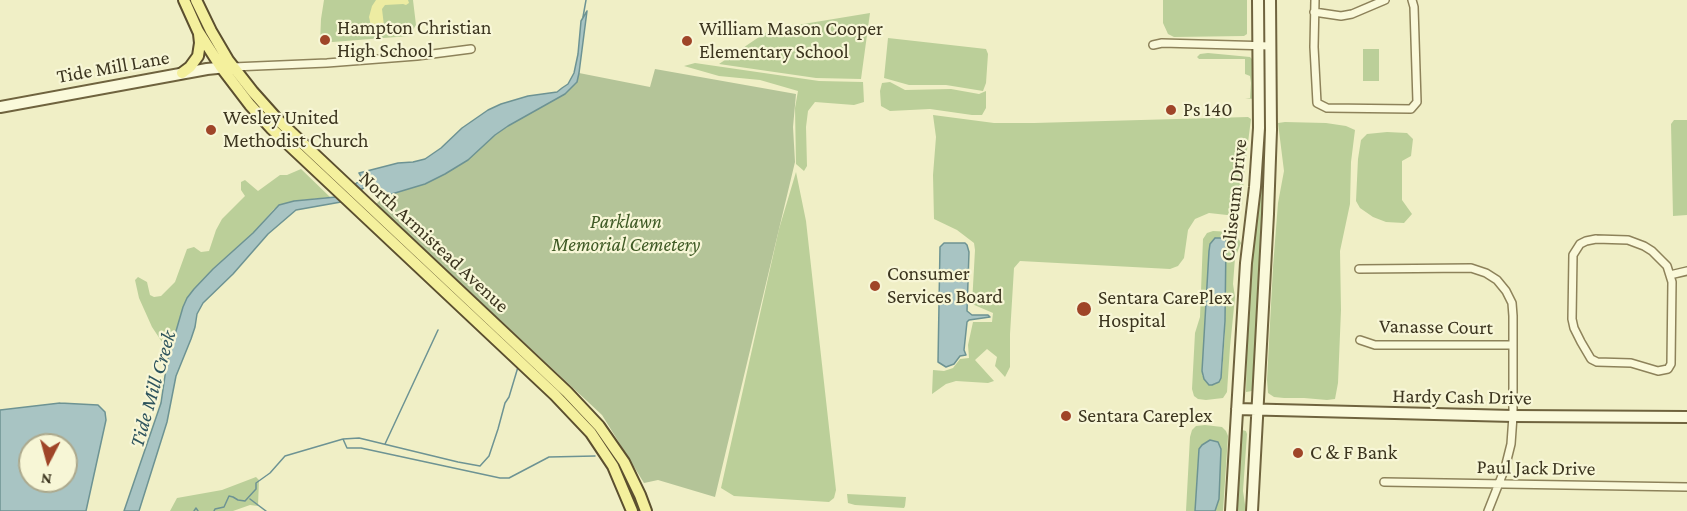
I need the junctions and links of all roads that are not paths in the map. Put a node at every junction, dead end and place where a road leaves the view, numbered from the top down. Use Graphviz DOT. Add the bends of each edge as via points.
graph roads {
  1 [pos="184,0"];
  2 [pos="196,0"];
  3 [pos="1258,0"];
  4 [pos="1270,0"];
  5 [pos="1315,0"];
  6 [pos="1385,0"];
  7 [pos="1412,0"];
  8 [pos="1314,12"];
  9 [pos="198,30"];
  10 [pos="1153,45"];
  11 [pos="1258,45"];
  12 [pos="1271,46"];
  13 [pos="471,49"];
  14 [pos="221,67"];
  15 [pos="233,67"];
  16 [pos="182,73"];
  17 [pos="0,107"];
  18 [pos="344,189"];
  19 [pos="354,199"];
  20 [pos="1359,269"];
  21 [pos="1687,271"];
  22 [pos="1670,275"];
  23 [pos="1360,340"];
  24 [pos="1513,345"];
  25 [pos="1237,410"];
  26 [pos="1257,410"];
  27 [pos="1513,416"];
  28 [pos="1687,417"];
  29 [pos="1384,482"];
  30 [pos="1498,484"];
  31 [pos="1687,486"];
  32 [pos="632,511"];
  33 [pos="646,511"];
  34 [pos="1233,511"];
  35 [pos="1252,511"];
  36 [pos="1488,511"];
  1 -- 9 [label="main road, North Armistead Avenue"];
  2 -- 15 [label="main road, North Armistead Avenue"];
  3 -- 11 [label="street, Coliseum Drive"];
  4 -- 12 [label="street, Coliseum Drive"];
  5 -- 8 [label="street"];
  6 -- 8 [label="street" via="1341,16"];
  7 -- 8 [label="street" via="1417,102 1411,109 1327,108 1317,103"];
  9 -- 14 [label="main road, North Armistead Avenue"];
  9 -- 16 [label="main road" via="198,56"];
  10 -- 11 [label="street"];
  11 -- 12 [label="street"];
  11 -- 25 [label="street, Coliseum Drive" via="1260,128 1245,263"];
  12 -- 26 [label="street, Coliseum Drive" via="1269,214"];
  13 -- 15 [label="street" via="327,63"];
  14 -- 15 [label="street, Tide Mill Lane"];
  14 -- 16 [label="street, Tide Mill Lane"];
  14 -- 18 [label="main road, North Armistead Avenue" via="272,129"];
  15 -- 18 [label="main road, North Armistead Avenue"];
  16 -- 17 [label="street, Tide Mill Lane"];
  18 -- 19 [label="main road, North Armistead Avenue"];
  19 -- 32 [label="main road, North Armistead Avenue" via="577,417 610,460"];
  19 -- 33 [label="main road, North Armistead Avenue" via="590,415 624,462"];
  20 -- 24 [label="street" via="1471,268 1486,273 1497,280 1512,303"];
  21 -- 22 [label="street"];
  22 -- 22 [label="street" via="1658,257 1628,240 1580,244 1572,263 1572,320 1591,359 1658,371 1668,369"];
  23 -- 24 [label="street, Vanasse Court" via="1376,345"];
  24 -- 27 [label="street"];
  25 -- 26 [label="street, Hardy Cash Drive"];
  25 -- 34 [label="street, Coliseum Drive"];
  26 -- 27 [label="street, Hardy Cash Drive"];
  26 -- 35 [label="street, Coliseum Drive"];
  27 -- 28 [label="street, Hardy Cash Drive"];
  27 -- 30 [label="street" via="1508,456"];
  29 -- 30 [label="street, Paul Jack Drive"];
  30 -- 31 [label="street, Paul Jack Drive"];
  30 -- 36 [label="street"];
}
